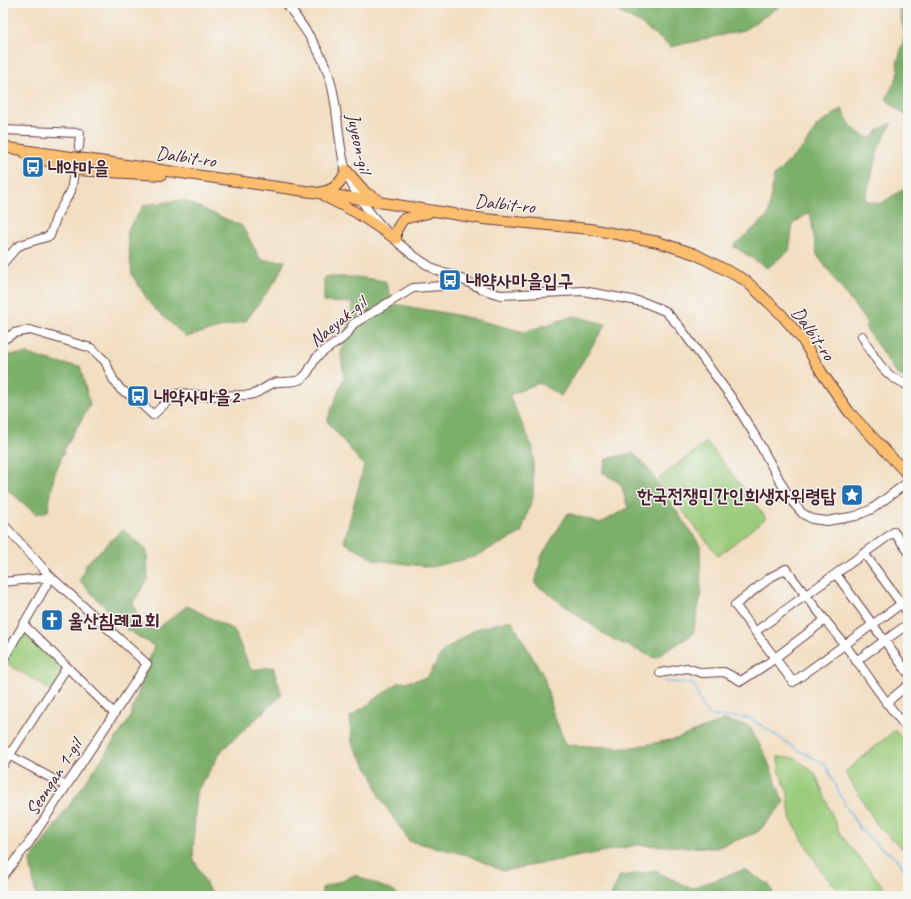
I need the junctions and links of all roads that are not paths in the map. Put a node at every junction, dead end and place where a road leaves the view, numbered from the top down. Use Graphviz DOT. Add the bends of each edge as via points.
graph roads {
  1 [pos="286,3"];
  2 [pos="3,130"];
  3 [pos="6,146"];
  4 [pos="79,148"];
  5 [pos="75,167"];
  6 [pos="346,170"];
  7 [pos="190,174"];
  8 [pos="318,193"];
  9 [pos="360,199"];
  10 [pos="386,203"];
  11 [pos="439,212"];
  12 [pos="396,239"];
  13 [pos="3,263"];
  14 [pos="456,277"];
  15 [pos="862,336"];
  16 [pos="3,340"];
  17 [pos="908,386"];
  18 [pos="908,475"];
  19 [pos="908,482"];
  20 [pos="4,525"];
  21 [pos="908,551"];
  22 [pos="864,553"];
  23 [pos="836,574"];
  24 [pos="51,577"];
  25 [pos="3,582"];
  26 [pos="806,596"];
  27 [pos="905,602"];
  28 [pos="908,613"];
  29 [pos="825,620"];
  30 [pos="23,624"];
  31 [pos="873,624"];
  32 [pos="908,624"];
  33 [pos="756,631"];
  34 [pos="885,641"];
  35 [pos="845,646"];
  36 [pos="4,657"];
  37 [pos="775,658"];
  38 [pos="856,661"];
  39 [pos="67,667"];
  40 [pos="660,673"];
  41 [pos="908,673"];
  42 [pos="908,685"];
  43 [pos="886,703"];
  44 [pos="114,713"];
  45 [pos="906,725"];
  46 [pos="6,754"];
  47 [pos="3,765"];
  48 [pos="66,786"];
  49 [pos="3,876"];
  1 -- 6 [label="street, Juyeon-gil" via="323,61 329,75"];
  2 -- 4 [label="street" via="80,133"];
  3 -- 5 [label="main road"];
  3 -- 7 [label="main road, Dalbit-ro"];
  5 -- 7 [label="main road" via="155,175"];
  5 -- 13 [label="street" via="68,198 57,215 50,236 17,247"];
  6 -- 8 [label="main road" via="342,180 330,191"];
  6 -- 9 [label="street, Juyeon-gil"];
  6 -- 10 [label="main road" via="366,193"];
  7 -- 8 [label="main road, Dalbit-ro"];
  8 -- 9 [label="main road, Dalbit-ro"];
  8 -- 12 [label="main road" via="357,213"];
  9 -- 10 [label="main road, Dalbit-ro"];
  9 -- 12 [label="street, Juyeon-gil"];
  10 -- 11 [label="main road, Dalbit-ro"];
  11 -- 12 [label="main road" via="403,219 396,231"];
  11 -- 18 [label="main road, Dalbit-ro" via="590,229 636,237 695,254 745,280 790,323 846,408"];
  12 -- 14 [label="street, Juyeon-gil" via="435,270"];
  14 -- 16 [label="street, Naeyak-gil" via="442,286 413,288 354,324 349,334 317,357 300,380 276,382 256,394 249,395 174,394 153,415 134,397 120,390 105,361 91,348 30,330 14,333"];
  14 -- 19 [label="street" via="501,295 583,291 643,302 665,311 731,397 790,499 802,513 812,519 827,521 856,516 872,509"];
  15 -- 17 [label="street" via="880,364 892,377"];
  20 -- 24 [label="street"];
  21 -- 22 [label="street" via="894,532"];
  22 -- 23 [label="street"];
  22 -- 27 [label="street"];
  23 -- 26 [label="street"];
  23 -- 31 [label="street"];
  24 -- 25 [label="street"];
  24 -- 30 [label="street"];
  24 -- 44 [label="street, Seongan 1-gil" via="147,664"];
  26 -- 29 [label="street"];
  26 -- 33 [label="street"];
  26 -- 33 [label="street" via="786,569 771,577 735,605"];
  27 -- 28 [label="street"];
  27 -- 31 [label="street"];
  29 -- 35 [label="street"];
  29 -- 37 [label="street"];
  30 -- 36 [label="street"];
  30 -- 39 [label="street"];
  31 -- 34 [label="street"];
  31 -- 35 [label="street"];
  32 -- 34 [label="street"];
  33 -- 37 [label="street"];
  34 -- 38 [label="street"];
  34 -- 41 [label="street"];
  35 -- 37 [label="street" via="793,682"];
  35 -- 38 [label="street"];
  37 -- 40 [label="street" via="741,681 724,672 702,672 687,668"];
  38 -- 43 [label="street"];
  39 -- 44 [label="street"];
  39 -- 46 [label="street"];
  42 -- 43 [label="street"];
  43 -- 45 [label="street"];
  44 -- 48 [label="street, Seongan 1-gil"];
  46 -- 47 [label="street"];
  46 -- 48 [label="street"];
  48 -- 49 [label="street, Seongan 1-gil" via="28,844"];
}
